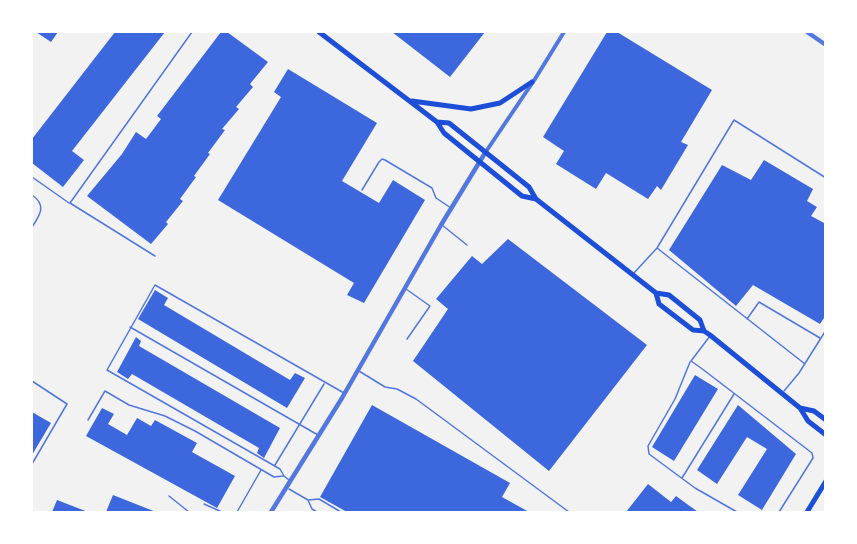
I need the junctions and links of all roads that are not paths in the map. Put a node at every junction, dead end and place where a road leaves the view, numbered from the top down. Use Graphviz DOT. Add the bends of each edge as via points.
graph roads {
  1 [pos="192,32"];
  2 [pos="319,32"];
  3 [pos="564,32"];
  4 [pos="807,32"];
  5 [pos="825,45"];
  6 [pos="532,82"];
  7 [pos="411,101"];
  8 [pos="437,122"];
  9 [pos="485,153"];
  10 [pos="480,162"];
  11 [pos="32,177"];
  12 [pos="825,178"];
  13 [pos="362,190"];
  14 [pos="32,195"];
  15 [pos="536,199"];
  16 [pos="70,203"];
  17 [pos="452,209"];
  18 [pos="441,225"];
  19 [pos="32,227"];
  20 [pos="467,245"];
  21 [pos="657,248"];
  22 [pos="155,256"];
  23 [pos="632,275"];
  24 [pos="405,288"];
  25 [pos="656,293"];
  26 [pos="747,319"];
  27 [pos="130,327"];
  28 [pos="825,330"];
  29 [pos="704,331"];
  30 [pos="710,335"];
  31 [pos="820,338"];
  32 [pos="407,339"];
  33 [pos="690,361"];
  34 [pos="805,364"];
  35 [pos="358,370"];
  36 [pos="32,381"];
  37 [pos="325,383"];
  38 [pos="735,393"];
  39 [pos="345,394"];
  40 [pos="782,394"];
  41 [pos="800,408"];
  42 [pos="88,420"];
  43 [pos="825,420"];
  44 [pos="299,425"];
  45 [pos="319,435"];
  46 [pos="825,435"];
  47 [pos="32,464"];
  48 [pos="275,466"];
  49 [pos="261,470"];
  50 [pos="284,476"];
  51 [pos="682,478"];
  52 [pos="290,481"];
  53 [pos="825,481"];
  54 [pos="286,487"];
  55 [pos="168,496"];
  56 [pos="308,500"];
  57 [pos="204,504"];
  58 [pos="189,513"];
  59 [pos="222,513"];
  60 [pos="237,513"];
  61 [pos="271,513"];
  62 [pos="317,513"];
  63 [pos="341,513"];
  64 [pos="569,513"];
  65 [pos="738,513"];
  66 [pos="778,513"];
  67 [pos="807,513"];
  1 -- 16 [label="lane"];
  2 -- 7 [label="main road"];
  3 -- 6 [label="street"];
  4 -- 5 [label="street"];
  6 -- 7 [label="main road" via="500,103 471,110"];
  6 -- 9 [label="street"];
  7 -- 8 [label="main road"];
  8 -- 9 [label="main road" via="449,123"];
  8 -- 10 [label="main road" via="444,133"];
  9 -- 10 [label="street"];
  9 -- 15 [label="main road" via="529,187"];
  10 -- 15 [label="main road" via="522,196"];
  10 -- 17 [label="street"];
  11 -- 16 [label="lane"];
  12 -- 21 [label="lane" via="734,120"];
  13 -- 17 [label="lane" via="382,159 432,188 436,198"];
  14 -- 19 [label="lane" via="41,204"];
  15 -- 23 [label="main road"];
  16 -- 22 [label="lane"];
  17 -- 18 [label="street"];
  18 -- 20 [label="lane"];
  18 -- 24 [label="street"];
  21 -- 23 [label="lane"];
  21 -- 26 [label="lane"];
  23 -- 25 [label="main road"];
  24 -- 32 [label="lane" via="430,306"];
  24 -- 35 [label="street"];
  25 -- 29 [label="main road" via="677,301 700,320"];
  25 -- 29 [label="main road" via="659,304 693,330"];
  26 -- 31 [label="lane" via="759,302"];
  26 -- 34 [label="lane"];
  27 -- 37 [label="lane" via="155,285"];
  27 -- 44 [label="lane"];
  27 -- 48 [label="lane" via="107,370"];
  28 -- 31 [label="lane"];
  29 -- 30 [label="main road"];
  30 -- 33 [label="lane"];
  30 -- 40 [label="main road"];
  31 -- 34 [label="lane"];
  33 -- 38 [label="lane"];
  33 -- 51 [label="lane" via="675,399 648,446 649,454"];
  34 -- 40 [label="lane"];
  35 -- 39 [label="street"];
  35 -- 64 [label="lane" via="385,387 416,399"];
  36 -- 47 [label="lane" via="68,404"];
  37 -- 39 [label="lane"];
  37 -- 44 [label="lane"];
  38 -- 51 [label="lane"];
  38 -- 66 [label="lane" via="812,453 813,458"];
  39 -- 45 [label="street"];
  40 -- 41 [label="main road"];
  41 -- 43 [label="main road" via="814,411"];
  41 -- 46 [label="main road"];
  42 -- 49 [label="lane" via="105,391 129,405 165,416"];
  44 -- 45 [label="lane"];
  44 -- 48 [label="lane"];
  45 -- 52 [label="street"];
  48 -- 50 [label="lane"];
  49 -- 50 [label="lane" via="274,477"];
  49 -- 60 [label="lane"];
  50 -- 52 [label="lane"];
  51 -- 65 [label="lane"];
  52 -- 54 [label="street"];
  53 -- 67 [label="main road"];
  54 -- 56 [label="lane"];
  54 -- 61 [label="street"];
  55 -- 58 [label="lane"];
  56 -- 62 [label="lane"];
  56 -- 63 [label="lane" via="319,499"];
  57 -- 59 [label="lane"];
}
